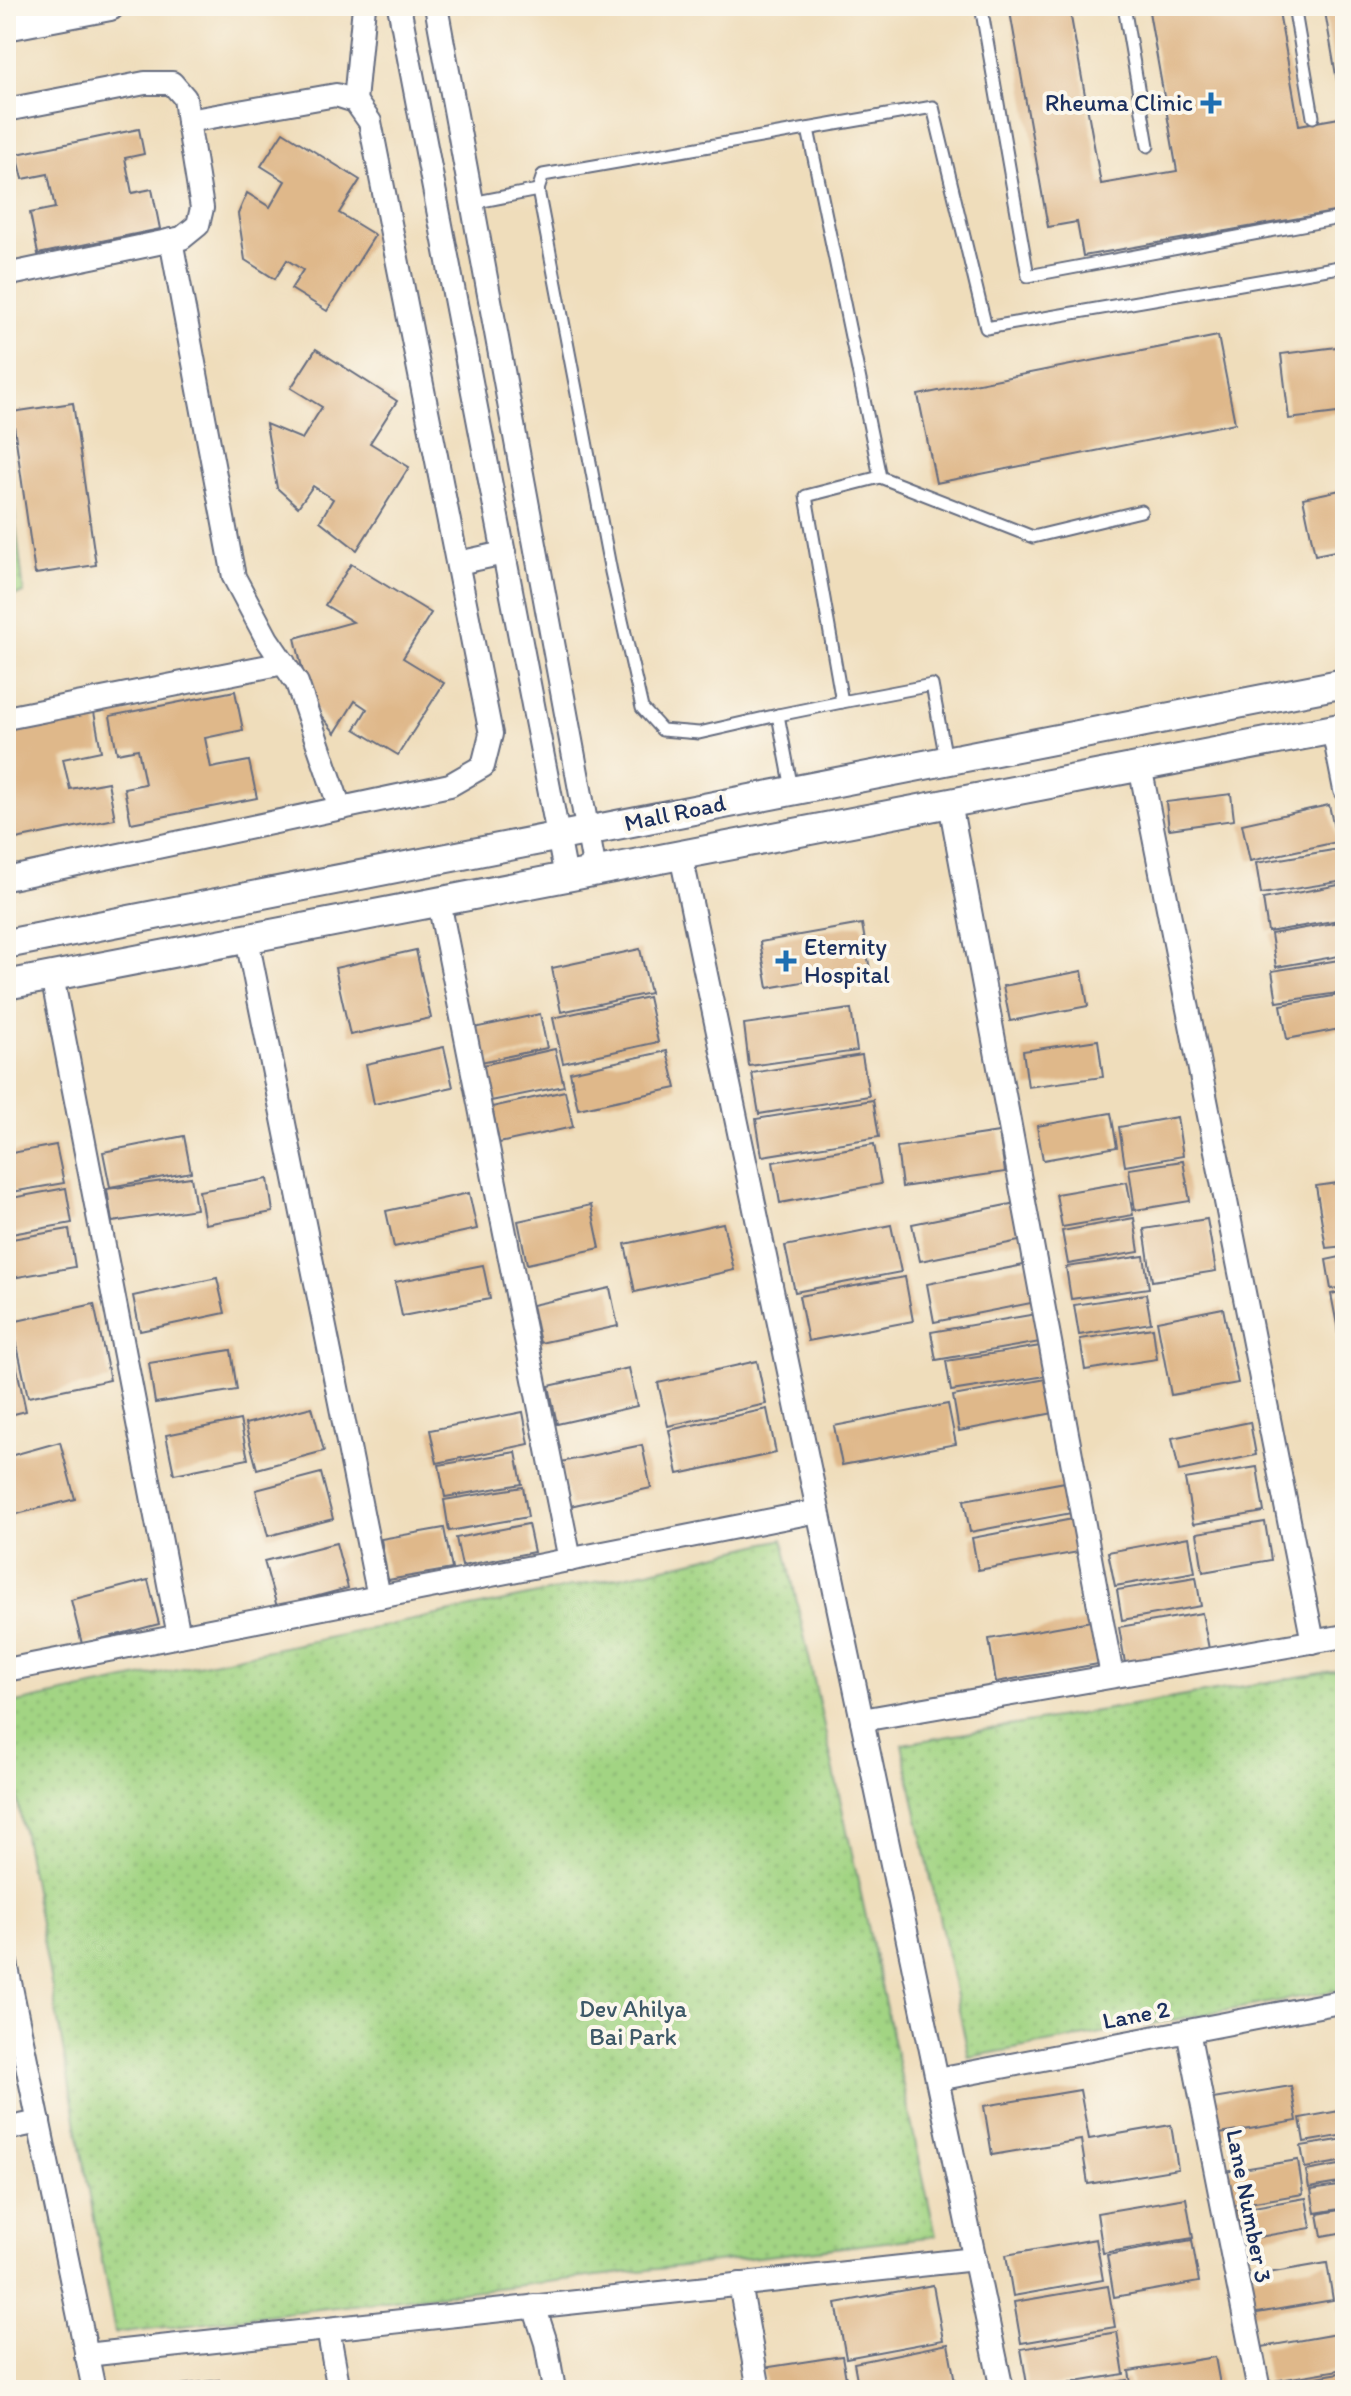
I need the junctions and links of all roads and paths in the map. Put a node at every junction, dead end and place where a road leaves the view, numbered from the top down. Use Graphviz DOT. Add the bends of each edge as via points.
graph roads {
  1 [pos="110,6"];
  2 [pos="364,6"];
  3 [pos="399,6"];
  4 [pos="436,6"];
  5 [pos="981,6"];
  6 [pos="1124,6"];
  7 [pos="1294,6"];
  8 [pos="6,26"];
  9 [pos="355,101"];
  10 [pos="6,110"];
  11 [pos="1313,117"];
  12 [pos="188,121"];
  13 [pos="808,129"];
  14 [pos="1148,146"];
  15 [pos="538,190"];
  16 [pos="472,203"];
  17 [pos="1345,217"];
  18 [pos="171,240"];
  19 [pos="1345,266"];
  20 [pos="6,275"];
  21 [pos="880,477"];
  22 [pos="1141,511"];
  23 [pos="504,553"];
  24 [pos="458,563"];
  25 [pos="284,663"];
  26 [pos="1345,683"];
  27 [pos="842,702"];
  28 [pos="778,715"];
  29 [pos="6,718"];
  30 [pos="1339,728"];
  31 [pos="946,759"];
  32 [pos="1140,766"];
  33 [pos="792,789"];
  34 [pos="1345,790"];
  35 [pos="950,803"];
  36 [pos="340,808"];
  37 [pos="588,831"];
  38 [pos="558,837"];
  39 [pos="681,855"];
  40 [pos="595,871"];
  41 [pos="566,877"];
  42 [pos="6,879"];
  43 [pos="439,902"];
  44 [pos="247,939"];
  45 [pos="6,944"];
  46 [pos="52,976"];
  47 [pos="6,985"];
  48 [pos="818,1511"];
  49 [pos="570,1560"];
  50 [pos="379,1597"];
  51 [pos="179,1636"];
  52 [pos="1345,1636"];
  53 [pos="1313,1642"];
  54 [pos="6,1670"];
  55 [pos="1112,1676"];
  56 [pos="862,1720"];
  57 [pos="6,1963"];
  58 [pos="1345,2001"];
  59 [pos="1188,2031"];
  60 [pos="938,2079"];
  61 [pos="39,2122"];
  62 [pos="6,2129"];
  63 [pos="975,2259"];
  64 [pos="740,2284"];
  65 [pos="534,2306"];
  66 [pos="328,2329"];
  67 [pos="86,2355"];
  68 [pos="94,2390"];
  69 [pos="339,2390"];
  70 [pos="554,2390"];
  71 [pos="759,2390"];
  72 [pos="1002,2390"];
  73 [pos="1259,2390"];
  1 -- 8 [label="street"];
  2 -- 9 [label="street"];
  3 -- 23 [label="street"];
  4 -- 16 [label="street"];
  5 -- 17 [label="lane" via="1028,276"];
  6 -- 14 [label="lane"];
  7 -- 11 [label="lane"];
  9 -- 12 [label="street" via="336,95"];
  9 -- 24 [label="street" via="370,122"];
  10 -- 12 [label="street" via="145,83 172,83 185,98"];
  12 -- 18 [label="street" via="202,208 198,225"];
  13 -- 15 [label="lane" via="543,175"];
  13 -- 19 [label="lane" via="933,107 986,328"];
  13 -- 21 [label="lane"];
  15 -- 16 [label="lane"];
  15 -- 28 [label="lane" via="642,708 662,730 699,733"];
  16 -- 37 [label="street"];
  18 -- 20 [label="street"];
  18 -- 25 [label="street" via="234,577"];
  21 -- 22 [label="lane" via="1033,537"];
  21 -- 27 [label="lane" via="806,496"];
  23 -- 24 [label="street"];
  23 -- 38 [label="street"];
  24 -- 36 [label="street" via="491,734 483,766 450,785"];
  25 -- 29 [label="street"];
  25 -- 36 [label="street" via="309,712"];
  26 -- 31 [label="street, Mall Road"];
  27 -- 28 [label="lane"];
  27 -- 31 [label="lane" via="932,685"];
  28 -- 33 [label="lane"];
  30 -- 32 [label="street, Mall Road"];
  30 -- 34 [label="street"];
  31 -- 33 [label="street, Mall Road"];
  32 -- 35 [label="street, Mall Road"];
  32 -- 53 [label="street"];
  33 -- 37 [label="street, Mall Road"];
  35 -- 39 [label="street, Mall Road"];
  35 -- 55 [label="street"];
  36 -- 42 [label="street"];
  37 -- 38 [label="street, Mall Road"];
  37 -- 40 [label="street"];
  38 -- 41 [label="street"];
  38 -- 45 [label="street, Mall Road"];
  39 -- 40 [label="street, Mall Road"];
  39 -- 48 [label="street"];
  40 -- 41 [label="street, Mall Road"];
  41 -- 43 [label="street, Mall Road"];
  43 -- 44 [label="street, Mall Road"];
  43 -- 49 [label="street"];
  44 -- 46 [label="street, Mall Road"];
  44 -- 50 [label="street"];
  46 -- 47 [label="street, Mall Road"];
  46 -- 51 [label="street"];
  48 -- 49 [label="street"];
  48 -- 56 [label="street"];
  49 -- 50 [label="street"];
  50 -- 51 [label="street"];
  51 -- 54 [label="street"];
  52 -- 53 [label="street"];
  53 -- 55 [label="street"];
  55 -- 56 [label="street"];
  56 -- 60 [label="street"];
  57 -- 61 [label="street"];
  58 -- 59 [label="street, Lane 2"];
  59 -- 60 [label="street, Lane 2"];
  59 -- 73 [label="street, Lane Number 3"];
  60 -- 63 [label="street"];
  61 -- 62 [label="street"];
  61 -- 67 [label="street"];
  63 -- 64 [label="street"];
  63 -- 72 [label="street"];
  64 -- 65 [label="street"];
  64 -- 71 [label="street"];
  65 -- 66 [label="street"];
  65 -- 70 [label="street"];
  66 -- 67 [label="street"];
  66 -- 69 [label="street"];
  67 -- 68 [label="street"];
}
